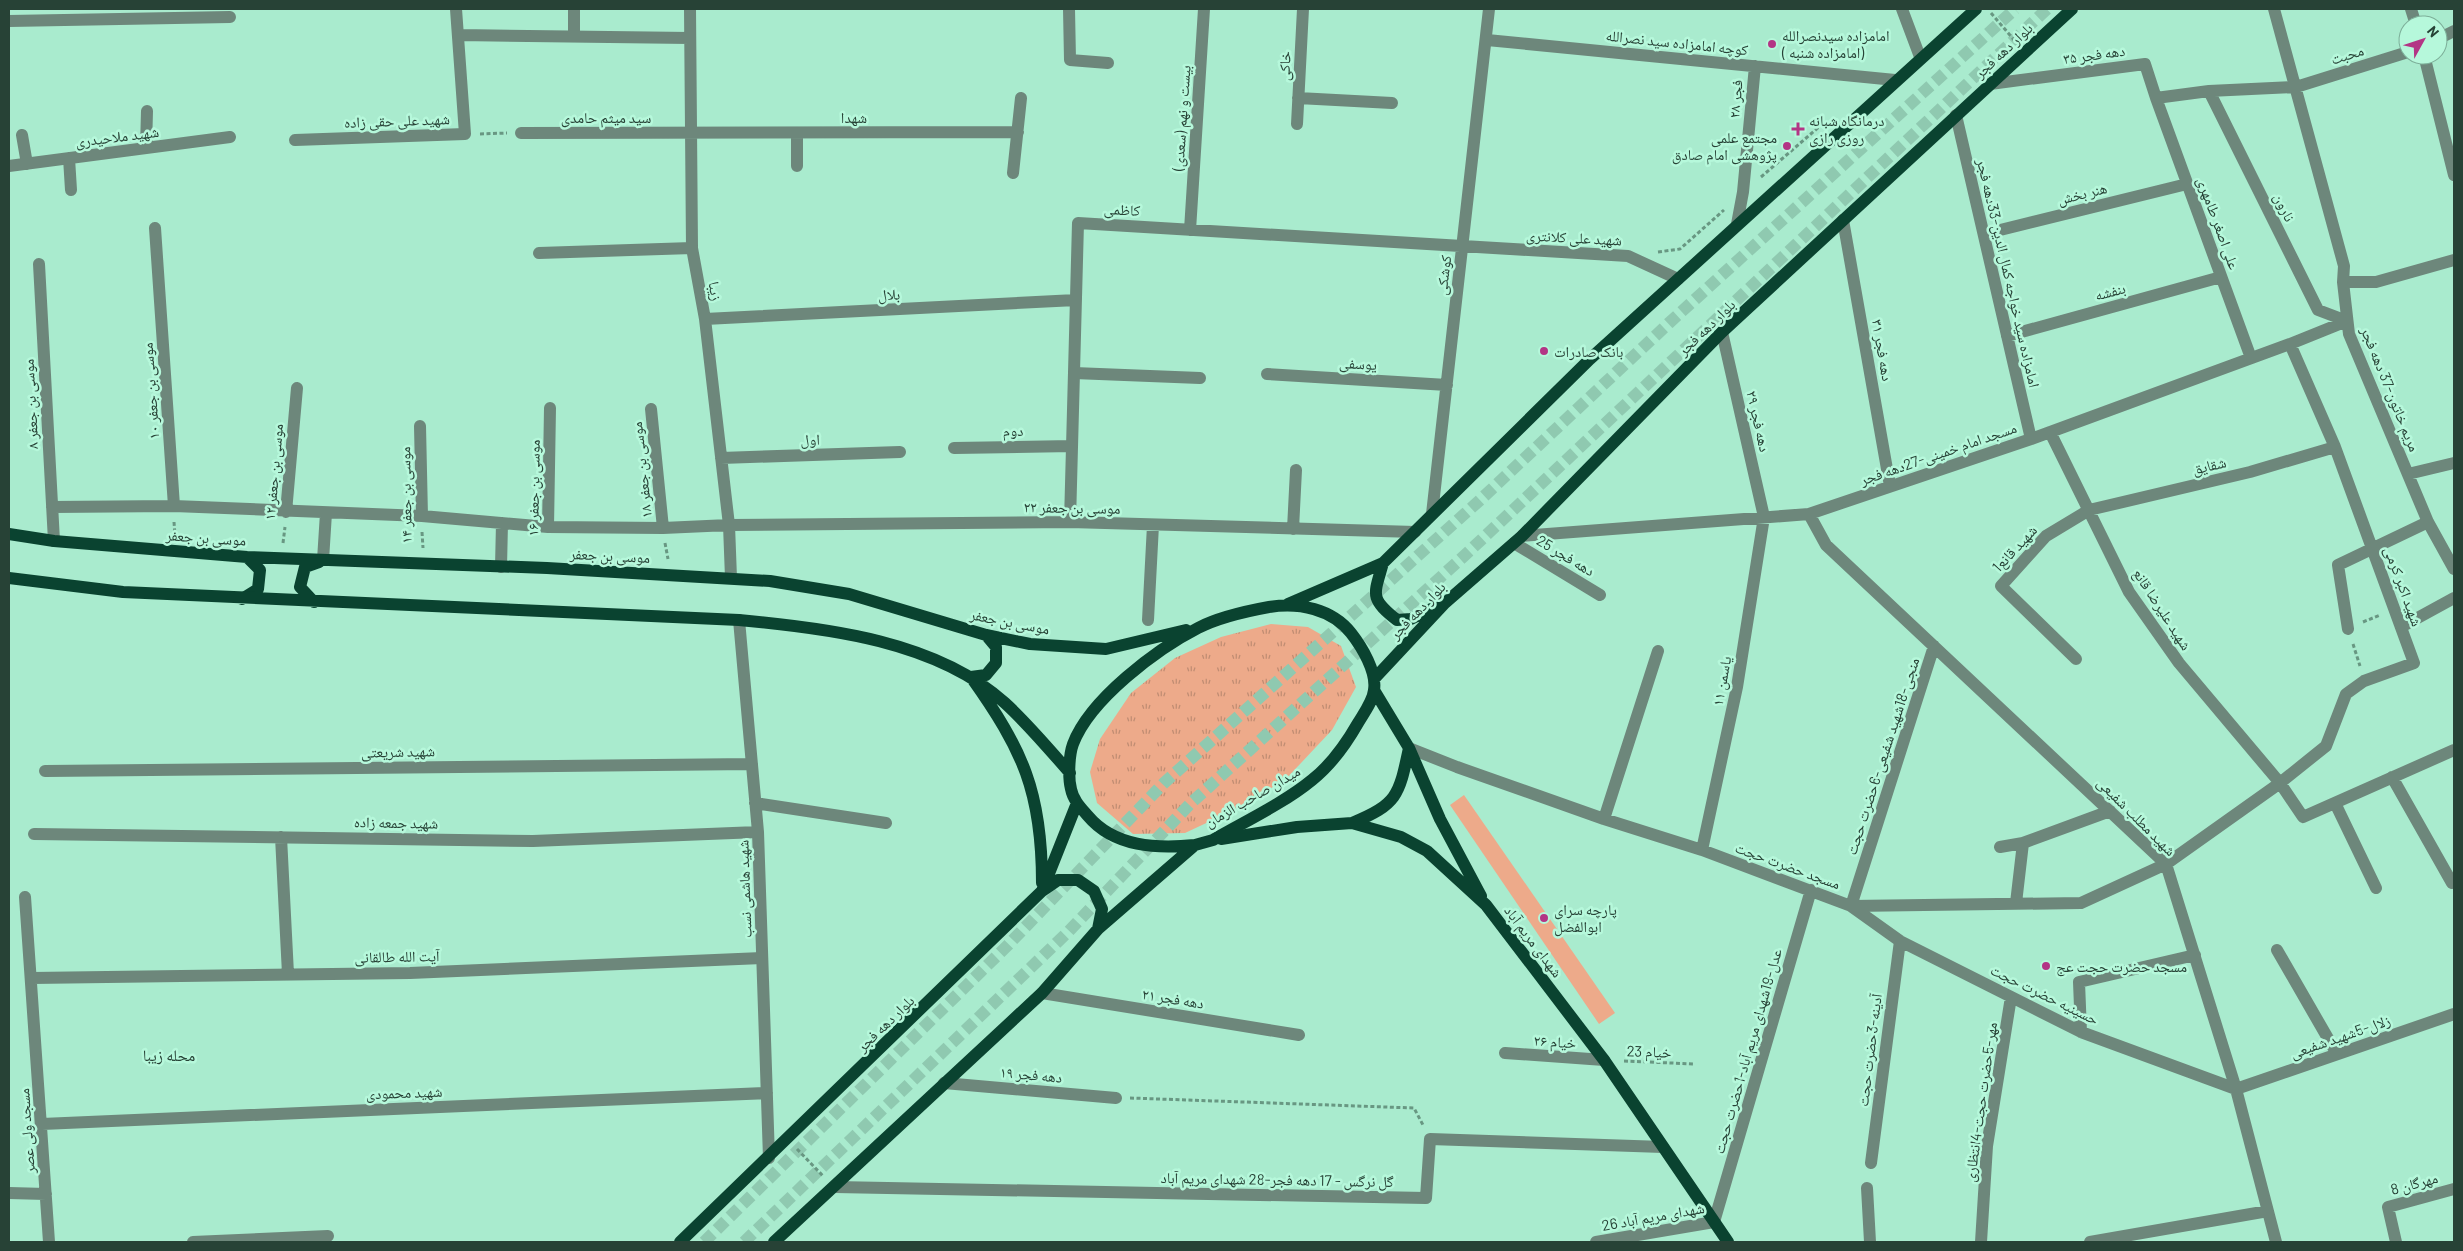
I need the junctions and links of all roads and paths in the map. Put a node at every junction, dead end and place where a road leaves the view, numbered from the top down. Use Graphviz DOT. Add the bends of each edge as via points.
graph roads {
  1 [pos="456,9"];
  2 [pos="574,9"];
  3 [pos="690,9"];
  4 [pos="1069,9"];
  5 [pos="1204,9"];
  6 [pos="1303,9"];
  7 [pos="1489,9"];
  8 [pos="1902,9"];
  9 [pos="1976,9"];
  10 [pos="1988,9"];
  11 [pos="2072,9"];
  12 [pos="2274,9"];
  13 [pos="230,17"];
  14 [pos="9,21"];
  15 [pos="459,35"];
  16 [pos="574,36"];
  17 [pos="690,38"];
  18 [pos="1487,40"];
  19 [pos="2018,44"];
  20 [pos="2398,55"];
  21 [pos="1920,57"];
  22 [pos="1108,63"];
  23 [pos="2426,65"];
  24 [pos="1755,66"];
  25 [pos="1895,80"];
  26 [pos="1990,84"];
  27 [pos="2296,87"];
  28 [pos="2209,91"];
  29 [pos="1021,98"];
  30 [pos="1298,98"];
  31 [pos="2156,98"];
  32 [pos="1392,103"];
  33 [pos="147,111"];
  34 [pos="1956,115"];
  35 [pos="1297,124"];
  36 [pos="1018,132"];
  37 [pos="521,133"];
  38 [pos="465,134"];
  39 [pos="690,134"];
  40 [pos="797,134"];
  41 [pos="22,135"];
  42 [pos="230,137"];
  43 [pos="295,140"];
  44 [pos="146,148"];
  45 [pos="69,158"];
  46 [pos="27,164"];
  47 [pos="9,166"];
  48 [pos="796,166"];
  49 [pos="1013,174"];
  50 [pos="2454,175"];
  51 [pos="2187,184"];
  52 [pos="71,190"];
  53 [pos="1843,220"];
  54 [pos="1737,224"];
  55 [pos="155,228"];
  56 [pos="1190,230"];
  57 [pos="1984,234"];
  58 [pos="1463,247"];
  59 [pos="692,248"];
  60 [pos="538,252"];
  61 [pos="2454,260"];
  62 [pos="39,264"];
  63 [pos="2221,277"];
  64 [pos="1678,279"];
  65 [pos="2343,282"];
  66 [pos="1076,300"];
  67 [pos="705,319"];
  68 [pos="2347,320"];
  69 [pos="1722,332"];
  70 [pos="2007,336"];
  71 [pos="2290,344"];
  72 [pos="2251,358"];
  73 [pos="1074,373"];
  74 [pos="1267,374"];
  75 [pos="1200,378"];
  76 [pos="1447,384"];
  77 [pos="297,388"];
  78 [pos="550,408"];
  79 [pos="651,409"];
  80 [pos="420,426"];
  81 [pos="2050,432"];
  82 [pos="2031,439"];
  83 [pos="1072,446"];
  84 [pos="2335,446"];
  85 [pos="954,448"];
  86 [pos="900,452"];
  87 [pos="721,458"];
  88 [pos="2454,463"];
  89 [pos="1296,470"];
  90 [pos="2408,474"];
  91 [pos="1890,486"];
  92 [pos="174,506"];
  93 [pos="52,507"];
  94 [pos="2089,510"];
  95 [pos="286,512"];
  96 [pos="326,513"];
  97 [pos="1432,514"];
  98 [pos="1809,514"];
  99 [pos="422,516"];
  100 [pos="1764,517"];
  101 [pos="1070,522"];
  102 [pos="2428,522"];
  103 [pos="502,523"];
  104 [pos="729,525"];
  105 [pos="1153,525"];
  106 [pos="548,527"];
  107 [pos="663,528"];
  108 [pos="1293,528"];
  109 [pos="1415,532"];
  110 [pos="9,534"];
  111 [pos="1518,540"];
  112 [pos="54,541"];
  113 [pos="2373,549"];
  114 [pos="176,551"];
  115 [pos="247,557"];
  116 [pos="282,558"];
  117 [pos="323,560"];
  118 [pos="1383,563"];
  119 [pos="423,564"];
  120 [pos="501,567"];
  121 [pos="2454,569"];
  122 [pos="670,575"];
  123 [pos="9,578"];
  124 [pos="731,578"];
  125 [pos="1600,595"];
  126 [pos="2454,598"];
  127 [pos="242,599"];
  128 [pos="314,602"];
  129 [pos="1445,603"];
  130 [pos="1288,604"];
  131 [pos="2394,608"];
  132 [pos="739,620"];
  133 [pos="1148,620"];
  134 [pos="1200,626"];
  135 [pos="2401,627"];
  136 [pos="2348,629"];
  137 [pos="986,636"];
  138 [pos="1934,646"];
  139 [pos="1658,651"];
  140 [pos="2076,659"];
  141 [pos="970,677"];
  142 [pos="2364,681"];
  143 [pos="1374,685"];
  144 [pos="1408,748"];
  145 [pos="2454,750"];
  146 [pos="752,764"];
  147 [pos="45,771"];
  148 [pos="1070,772"];
  149 [pos="2392,778"];
  150 [pos="2280,783"];
  151 [pos="755,803"];
  152 [pos="1077,803"];
  153 [pos="2335,803"];
  154 [pos="2110,811"];
  155 [pos="1604,819"];
  156 [pos="886,823"];
  157 [pos="1352,823"];
  158 [pos="758,832"];
  159 [pos="34,834"];
  160 [pos="282,837"];
  161 [pos="1213,840"];
  162 [pos="2023,844"];
  163 [pos="1195,845"];
  164 [pos="2000,847"];
  165 [pos="1702,850"];
  166 [pos="2166,864"];
  167 [pos="2454,882"];
  168 [pos="2376,888"];
  169 [pos="1811,890"];
  170 [pos="1042,891"];
  171 [pos="25,897"];
  172 [pos="2016,903"];
  173 [pos="1486,905"];
  174 [pos="1851,906"];
  175 [pos="1098,928"];
  176 [pos="1900,941"];
  177 [pos="2277,950"];
  178 [pos="2194,955"];
  179 [pos="762,958"];
  180 [pos="288,974"];
  181 [pos="32,978"];
  182 [pos="1042,993"];
  183 [pos="2011,997"];
  184 [pos="2454,1014"];
  185 [pos="2081,1032"];
  186 [pos="1299,1034"];
  187 [pos="1504,1053"];
  188 [pos="2337,1054"];
  189 [pos="1604,1060"];
  190 [pos="1694,1064"];
  191 [pos="944,1083"];
  192 [pos="2236,1089"];
  193 [pos="767,1093"];
  194 [pos="1116,1098"];
  195 [pos="42,1124"];
  196 [pos="1430,1139"];
  197 [pos="787,1140"];
  198 [pos="1663,1147"];
  199 [pos="769,1158"];
  200 [pos="1871,1163"];
  201 [pos="835,1187"];
  202 [pos="1867,1188"];
  203 [pos="2454,1189"];
  204 [pos="9,1193"];
  205 [pos="46,1194"];
  206 [pos="2268,1211"];
  207 [pos="1714,1222"];
  208 [pos="328,1236"];
  209 [pos="49,1242"];
  210 [pos="193,1242"];
  211 [pos="680,1242"];
  212 [pos="774,1242"];
  213 [pos="1596,1242"];
  214 [pos="1728,1242"];
  215 [pos="1870,1242"];
  216 [pos="1981,1242"];
  217 [pos="2090,1242"];
  218 [pos="2276,1242"];
  219 [pos="2396,1242"];
  1 -- 15 [label="street, شهید علی حقی زاده"];
  2 -- 16 [label="street"];
  3 -- 17 [label="street, زیبا"];
  4 -- 22 [label="street" via="1070,60"];
  5 -- 56 [label="street, بیست و نهم (سعدی)"];
  6 -- 30 [label="street, خاکی"];
  7 -- 18 [label="street, کوشکی"];
  8 -- 21 [label="street"];
  9 -- 21 [label="main road"];
  10 -- 19 [label="path"];
  11 -- 26 [label="main road, بلوار دهه فجر"];
  12 -- 27 [label="street, مریم خاتون-37 دهه فجر"];
  13 -- 14 [label="street"];
  15 -- 16 [label="street"];
  15 -- 38 [label="street, شهید علی حقی زاده"];
  16 -- 17 [label="street"];
  17 -- 39 [label="street, زیبا"];
  18 -- 24 [label="street, کوچه امامزاده سید نصرالله"];
  18 -- 58 [label="street, کوشکی"];
  20 -- 27 [label="street, محبت"];
  21 -- 25 [label="main road"];
  23 -- 50 [label="street"];
  24 -- 25 [label="street, کوچه امامزاده سید نصرالله"];
  24 -- 54 [label="street, فجر ۲۸"];
  25 -- 54 [label="main road"];
  26 -- 31 [label="street, دهه فجر ۳۵" via="2145,64"];
  26 -- 34 [label="main road, بلوار دهه فجر"];
  27 -- 28 [label="street"];
  27 -- 65 [label="street, مریم خاتون-37 دهه فجر" via="2344,266"];
  28 -- 31 [label="street"];
  28 -- 68 [label="street, نارون" via="2318,310"];
  29 -- 36 [label="street"];
  30 -- 32 [label="street"];
  30 -- 35 [label="street, خاکی"];
  31 -- 51 [label="street, علی اصغر طامهری"];
  33 -- 44 [label="street"];
  34 -- 53 [label="main road, بلوار دهه فجر"];
  34 -- 57 [label="street, امامزاده سید خواجه کمال الدین-33دهه فجر"];
  36 -- 40 [label="street, شهدا"];
  36 -- 49 [label="street"];
  37 -- 38 [label="path"];
  37 -- 39 [label="street, سید میثم حامدی"];
  38 -- 43 [label="street, شهید علی حقی زاده"];
  39 -- 40 [label="street, شهدا"];
  39 -- 59 [label="street, زیبا"];
  40 -- 48 [label="street"];
  41 -- 46 [label="street"];
  42 -- 44 [label="street, شهید ملاحیدری"];
  44 -- 45 [label="street, شهید ملاحیدری"];
  45 -- 46 [label="street, شهید ملاحیدری"];
  45 -- 52 [label="street"];
  46 -- 47 [label="street, شهید ملاحیدری"];
  51 -- 57 [label="street, هنر بخش"];
  51 -- 63 [label="street, علی اصغر طامهری"];
  53 -- 69 [label="main road, بلوار دهه فجر"];
  53 -- 91 [label="street, دهه فجر ۳۱"];
  54 -- 64 [label="main road"];
  55 -- 92 [label="street, موسی بن جعفر ۱۰"];
  56 -- 58 [label="street, کاظمی"];
  56 -- 66 [label="street, کاظمی" via="1078,223"];
  57 -- 70 [label="street, امامزاده سید خواجه کمال الدین-33دهه فجر"];
  58 -- 64 [label="street, شهید علی کلانتری" via="1628,256"];
  58 -- 76 [label="street, کوشکی"];
  59 -- 60 [label="street"];
  59 -- 67 [label="street, زیبا"];
  61 -- 65 [label="street" via="2376,282"];
  62 -- 93 [label="street, موسی بن جعفر ۸"];
  63 -- 70 [label="street, بنفشه"];
  63 -- 72 [label="street, علی اصغر طامهری"];
  64 -- 97 [label="main road" via="1590,359"];
  65 -- 68 [label="street, مریم خاتون-37 دهه فجر"];
  66 -- 67 [label="street, بلال"];
  66 -- 73 [label="street, کاظمی"];
  67 -- 87 [label="street, زیبا"];
  68 -- 71 [label="street, مسجد امام خمینی-27دهه فجر"];
  68 -- 90 [label="street, مریم خاتون-37 دهه فجر" via="2349,334"];
  69 -- 100 [label="street, دهه فجر ۲۹"];
  69 -- 111 [label="main road, بلوار دهه فجر"];
  70 -- 82 [label="street, امامزاده سید خواجه کمال الدین-33دهه فجر"];
  71 -- 72 [label="street, مسجد امام خمینی-27دهه فجر"];
  71 -- 84 [label="street, شهید اکبر کرمی"];
  72 -- 81 [label="street, مسجد امام خمینی-27دهه فجر"];
  73 -- 75 [label="street"];
  73 -- 83 [label="street, کاظمی"];
  74 -- 76 [label="street, یوسفی"];
  76 -- 97 [label="street, کوشکی"];
  77 -- 95 [label="street, موسی بن جعفر ۱۲"];
  78 -- 106 [label="street, موسی بن جعفر ۱۶"];
  79 -- 107 [label="street, موسی بن جعفر ۱۸"];
  80 -- 99 [label="street, موسی بن جعفر ۱۴"];
  81 -- 82 [label="street, مسجد امام خمینی-27دهه فجر"];
  81 -- 94 [label="street, شهید علیرضا قانع"];
  82 -- 91 [label="street, مسجد امام خمینی-27دهه فجر"];
  83 -- 85 [label="street, دوم"];
  83 -- 101 [label="street, کاظمی"];
  84 -- 94 [label="street, شقایق" via="2250,472"];
  84 -- 113 [label="street, شهید اکبر کرمی"];
  86 -- 87 [label="street, اول"];
  87 -- 104 [label="street, زیبا"];
  88 -- 90 [label="street"];
  89 -- 108 [label="street"];
  90 -- 102 [label="street, مریم خاتون-37 دهه فجر"];
  91 -- 98 [label="street, مسجد امام خمینی-27دهه فجر"];
  92 -- 93 [label="street, موسی بن جعفر ۲۲"];
  92 -- 95 [label="street, موسی بن جعفر ۲۲"];
  92 -- 114 [label="path"];
  93 -- 112 [label="street, موسی بن جعفر ۸"];
  94 -- 140 [label="street, 1شهید قانع" via="2046,536 2001,586"];
  94 -- 150 [label="street, شهید علیرضا قانع" via="2129,592 2174,655"];
  95 -- 96 [label="street, موسی بن جعفر ۲۲"];
  95 -- 116 [label="path, موسی بن جعفر ۱۲"];
  96 -- 99 [label="street, موسی بن جعفر ۲۲"];
  96 -- 117 [label="street"];
  97 -- 109 [label="main road"];
  98 -- 100 [label="street, مسجد امام خمینی-27دهه فجر"];
  98 -- 138 [label="street, شهید مطلب شفیعی" via="1826,545"];
  99 -- 103 [label="street, موسی بن جعفر ۲۲"];
  99 -- 119 [label="path, موسی بن جعفر ۱۴"];
  100 -- 111 [label="street, مسجد امام خمینی-27دهه فجر"];
  100 -- 165 [label="street, یاسمن ۱۱" via="1737,687"];
  101 -- 104 [label="street, موسی بن جعفر ۲۲"];
  101 -- 105 [label="street, موسی بن جعفر ۲۲"];
  102 -- 113 [label="street"];
  102 -- 121 [label="street, مریم خاتون-37 دهه فجر"];
  103 -- 106 [label="street, موسی بن جعفر ۲۲"];
  103 -- 120 [label="street"];
  104 -- 107 [label="street, موسی بن جعفر ۲۲"];
  104 -- 124 [label="street, زیبا"];
  105 -- 108 [label="street, موسی بن جعفر ۲۲"];
  105 -- 133 [label="street"];
  106 -- 107 [label="street, موسی بن جعفر ۲۲"];
  107 -- 122 [label="path"];
  108 -- 109 [label="street, موسی بن جعفر ۲۲"];
  109 -- 118 [label="main road"];
  110 -- 112 [label="main road, موسی بن جعفر"];
  111 -- 125 [label="street, دهه فجر 25"];
  111 -- 129 [label="main road, بلوار دهه فجر"];
  112 -- 114 [label="main road, موسی بن جعفر"];
  113 -- 131 [label="street, شهید اکبر کرمی"];
  113 -- 136 [label="street" via="2338,565"];
  114 -- 115 [label="main road, موسی بن جعفر"];
  115 -- 116 [label="main road, موسی بن جعفر"];
  115 -- 127 [label="main road" via="260,570 258,589"];
  116 -- 117 [label="main road, موسی بن جعفر"];
  117 -- 119 [label="main road, موسی بن جعفر"];
  117 -- 128 [label="main road" via="305,567 300,587"];
  118 -- 129 [label="main road" via="1375,594 1381,607 1397,620 1411,618"];
  118 -- 130 [label="main road"];
  119 -- 120 [label="main road, موسی بن جعفر"];
  120 -- 122 [label="main road, موسی بن جعفر"];
  122 -- 124 [label="main road, موسی بن جعفر"];
  123 -- 127 [label="main road" via="123,592"];
  124 -- 137 [label="main road, موسی بن جعفر" via="849,594"];
  126 -- 135 [label="street"];
  127 -- 128 [label="main road"];
  128 -- 132 [label="main road"];
  129 -- 143 [label="main road, بلوار دهه فجر"];
  130 -- 134 [label="main road, میدان صاحب الزمان"];
  130 -- 143 [label="main road, میدان صاحب الزمان" via="1310,608 1338,620 1366,656"];
  131 -- 135 [label="street, شهید اکبر کرمی"];
  131 -- 136 [label="path"];
  132 -- 141 [label="main road" via="810,626 894,645"];
  132 -- 146 [label="street, شهید هاشمی نسب"];
  134 -- 137 [label="main road, موسی بن جعفر" via="1106,649 1030,644"];
  134 -- 148 [label="main road, میدان صاحب الزمان" via="1131,671 1093,711 1073,744"];
  135 -- 142 [label="street, شهید اکبر کرمی" via="2414,663"];
  136 -- 142 [label="path"];
  137 -- 141 [label="main road" via="996,647 996,663 986,675"];
  138 -- 154 [label="street, شهید مطلب شفیعی"];
  138 -- 174 [label="street, منجی-18شهید شفیعی-6حضرت حجت"];
  139 -- 155 [label="street"];
  141 -- 148 [label="main road" via="1004,702"];
  141 -- 170 [label="main road" via="1001,719 1022,759 1036,802 1042,846"];
  142 -- 150 [label="street, شهید اکبر کرمی" via="2346,694 2326,746"];
  143 -- 144 [label="main road"];
  143 -- 161 [label="main road, میدان صاحب الزمان" via="1368,707 1352,734 1312,781"];
  144 -- 155 [label="street, مسجد حضرت حجت"];
  144 -- 157 [label="main road" via="1402,784 1393,800 1378,812"];
  144 -- 173 [label="main road" via="1440,819"];
  145 -- 149 [label="street"];
  146 -- 147 [label="street, شهید شریعتی"];
  146 -- 151 [label="street, شهید هاشمی نسب"];
  148 -- 152 [label="main road, میدان صاحب الزمان" via="1071,789"];
  149 -- 153 [label="street"];
  149 -- 167 [label="street"];
  150 -- 153 [label="street, شهید علیرضا قانع" via="2303,817"];
  150 -- 166 [label="street, شهید اکبر کرمی"];
  151 -- 156 [label="street"];
  151 -- 158 [label="street, شهید هاشمی نسب"];
  152 -- 163 [label="main road, میدان صاحب الزمان" via="1096,826 1123,841 1166,848"];
  152 -- 170 [label="main road, بلوار دهه فجر"];
  153 -- 168 [label="street"];
  154 -- 162 [label="street"];
  154 -- 166 [label="street, شهید مطلب شفیعی"];
  155 -- 165 [label="street, مسجد حضرت حجت"];
  157 -- 161 [label="main road, شهدای مریم آباد" via="1297,827"];
  157 -- 173 [label="main road, شهدای مریم آباد" via="1401,837 1427,851"];
  158 -- 160 [label="street, شهید جمعه زاده" via="533,841"];
  158 -- 179 [label="street, شهید هاشمی نسب"];
  159 -- 160 [label="street, شهید جمعه زاده"];
  160 -- 180 [label="street"];
  161 -- 163 [label="main road, میدان صاحب الزمان"];
  162 -- 164 [label="street"];
  162 -- 172 [label="street"];
  163 -- 175 [label="main road"];
  165 -- 169 [label="street, مسجد حضرت حجت"];
  166 -- 172 [label="street, مسجد حضرت حجت" via="2081,903"];
  166 -- 178 [label="street, شهید مطلب شفیعی"];
  169 -- 174 [label="street, مسجد حضرت حجت"];
  169 -- 207 [label="street, عدل-19شهدای مریم آباد-1حضرت حجت"];
  170 -- 175 [label="main road" via="1058,880 1078,880 1094,891 1102,909"];
  170 -- 197 [label="main road, بلوار دهه فجر"];
  171 -- 181 [label="street, مسجد ولی عصر"];
  172 -- 174 [label="street, مسجد حضرت حجت"];
  173 -- 189 [label="main road, شهدای مریم آباد"];
  174 -- 176 [label="street, حسینیه حضرت حجت"];
  175 -- 182 [label="main road"];
  176 -- 183 [label="street, حسینیه حضرت حجت"];
  176 -- 200 [label="street, آدینه-3حضرت حجت"];
  177 -- 188 [label="street"];
  178 -- 185 [label="street" via="2079,982"];
  178 -- 192 [label="street, شهید مطلب شفیعی"];
  179 -- 180 [label="street, آیت الله طالقانی" via="410,973"];
  179 -- 193 [label="street, شهید هاشمی نسب"];
  180 -- 181 [label="street, آیت الله طالقانی"];
  181 -- 195 [label="street, مسجد ولی عصر"];
  182 -- 186 [label="street, دهه فجر ۲۱"];
  182 -- 191 [label="main road"];
  183 -- 185 [label="street, حسینیه حضرت حجت"];
  183 -- 216 [label="street, مهر-5حضرت حجت-4انتظاری" via="1988,1146"];
  184 -- 188 [label="street, زلال-5شهید شفیعی"];
  185 -- 192 [label="street, حسینیه حضرت حجت"];
  187 -- 189 [label="street, خیام ۲۶"];
  188 -- 192 [label="street, زلال-5شهید شفیعی"];
  189 -- 190 [label="path, خیام 23"];
  189 -- 198 [label="main road, شهدای مریم آباد"];
  191 -- 194 [label="street, دهه فجر ۱۹"];
  191 -- 201 [label="main road"];
  192 -- 206 [label="street, شهید مطلب شفیعی"];
  193 -- 195 [label="street, شهید محمودی"];
  193 -- 199 [label="street, شهید هاشمی نسب"];
  194 -- 196 [label="path" via="1414,1108"];
  195 -- 205 [label="street, مسجد ولی عصر"];
  196 -- 198 [label="street"];
  196 -- 201 [label="street, گل نرگس - 17 دهه فجر-28 شهدای مریم آباد" via="1426,1198"];
  197 -- 199 [label="main road, بلوار دهه فجر"];
  197 -- 201 [label="path"];
  198 -- 207 [label="main road, شهدای مریم آباد"];
  199 -- 211 [label="main road, بلوار دهه فجر"];
  201 -- 212 [label="main road"];
  202 -- 215 [label="street"];
  203 -- 219 [label="street, مهرگان 8" via="2388,1207"];
  204 -- 205 [label="street"];
  205 -- 209 [label="street, مسجد ولی عصر"];
  206 -- 217 [label="street"];
  206 -- 218 [label="street, شهید مطلب شفیعی"];
  207 -- 213 [label="street, 26 شهدای مریم آباد"];
  207 -- 214 [label="main road, شهدای مریم آباد"];
  208 -- 210 [label="street"];
}
